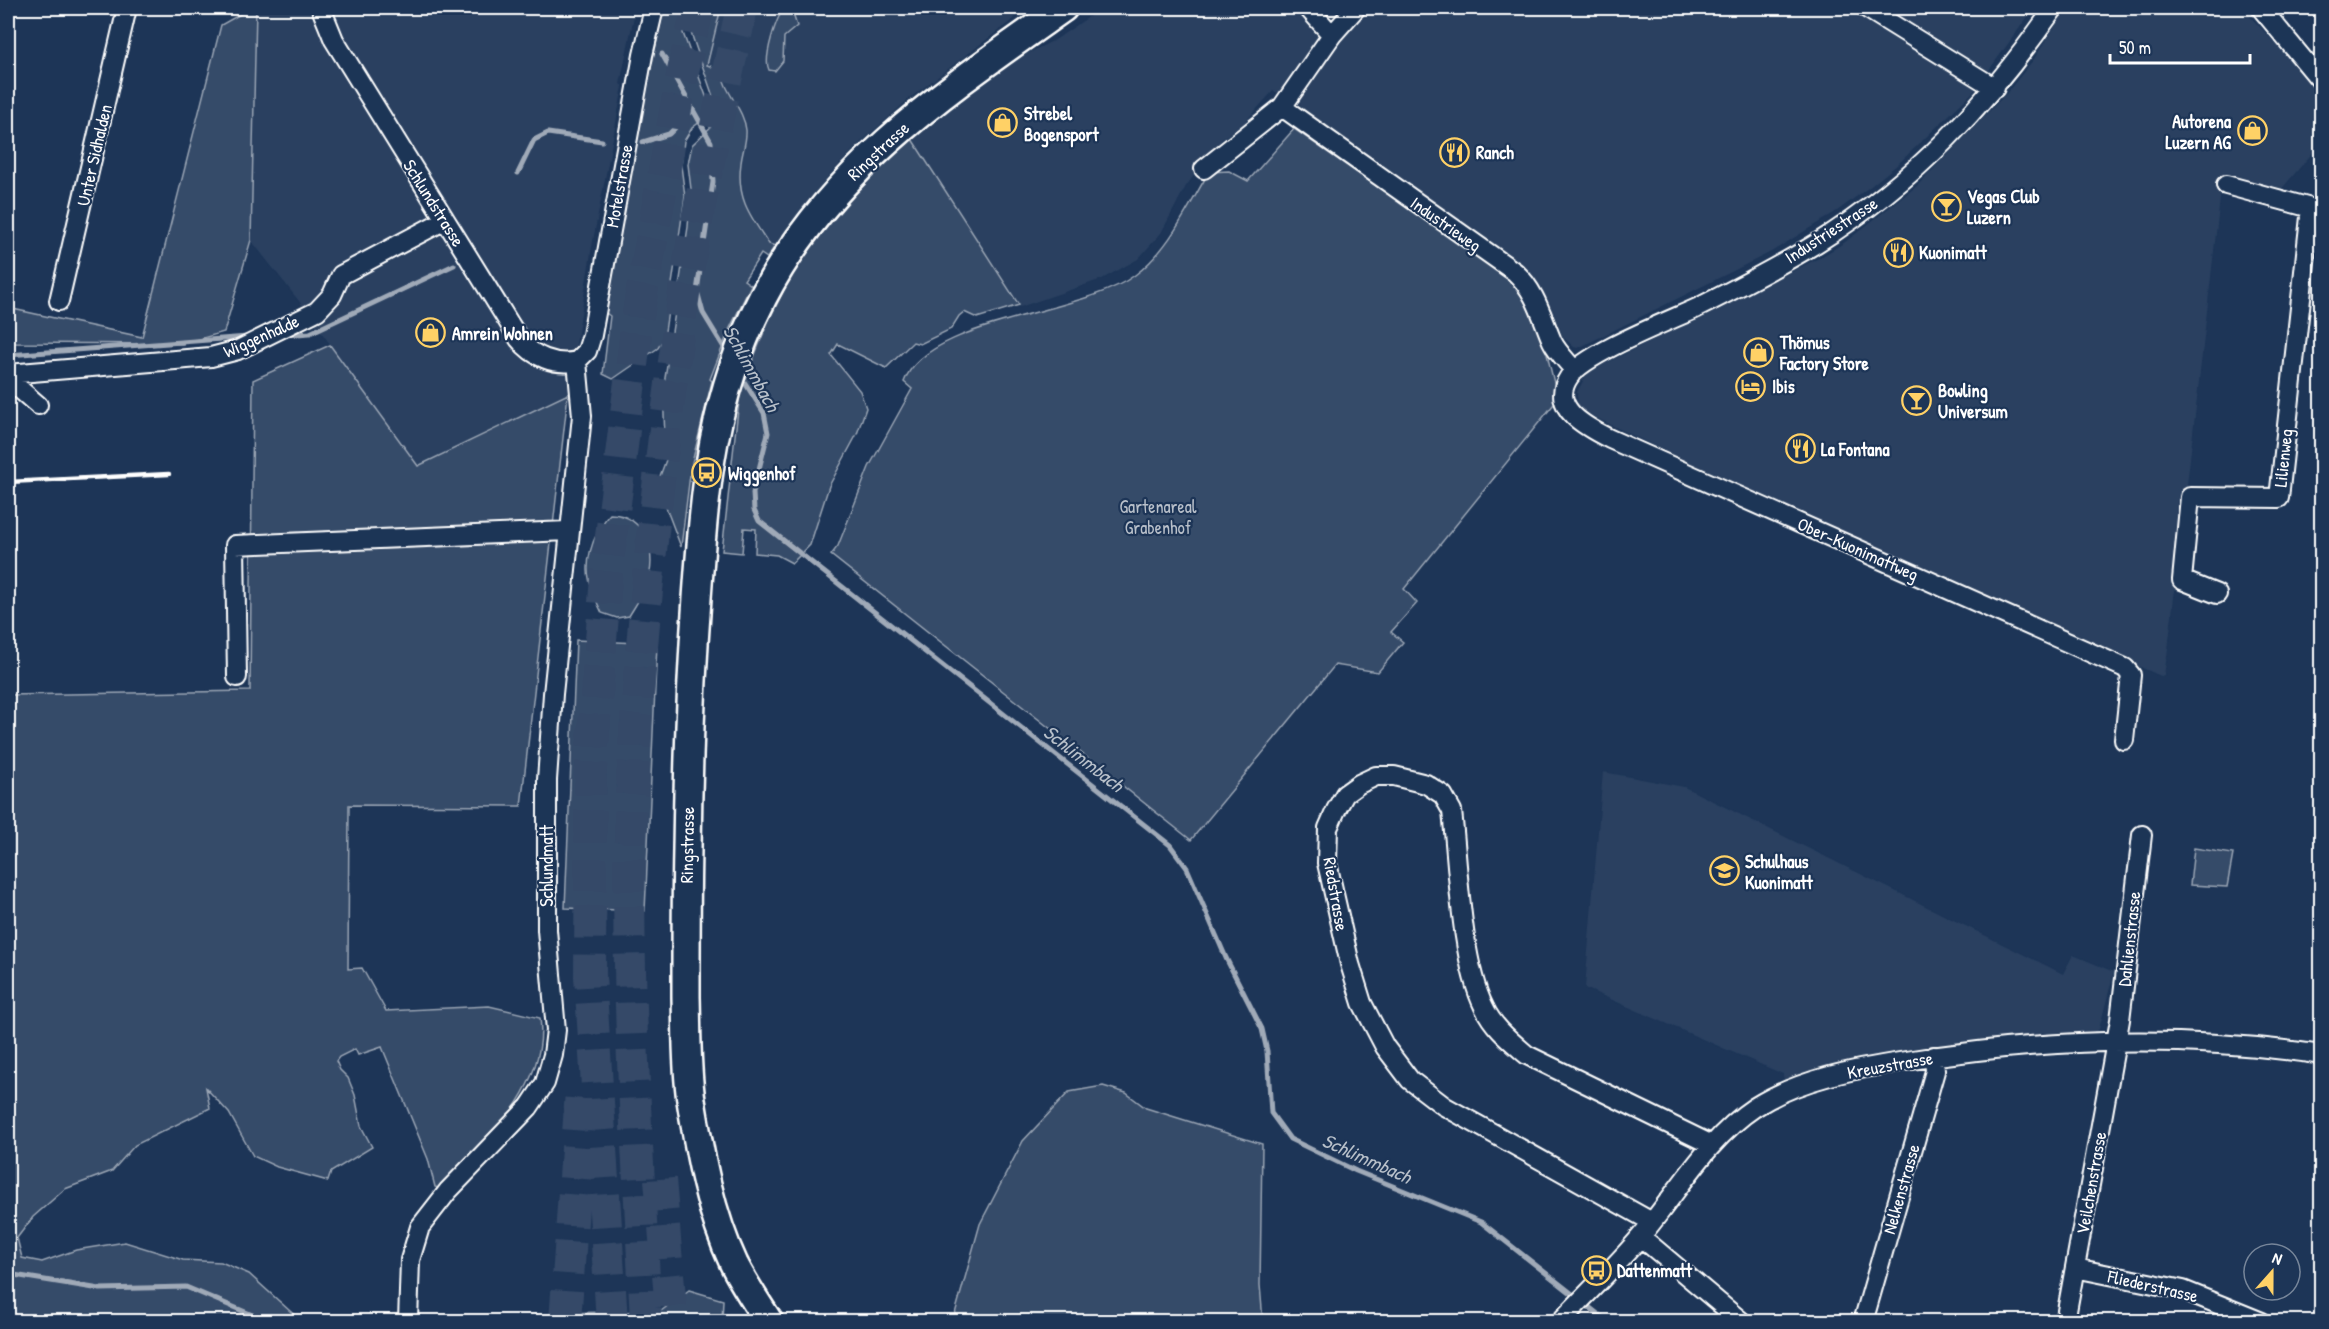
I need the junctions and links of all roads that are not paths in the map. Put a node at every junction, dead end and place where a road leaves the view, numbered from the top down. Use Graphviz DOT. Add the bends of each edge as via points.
graph roads {
  1 [pos="127,8"];
  2 [pos="321,8"];
  3 [pos="654,8"];
  4 [pos="1063,8"];
  5 [pos="1308,8"];
  6 [pos="1356,8"];
  7 [pos="1866,8"];
  8 [pos="2049,8"];
  9 [pos="2054,8"];
  10 [pos="2261,8"];
  11 [pos="2039,28"];
  12 [pos="1332,35"];
  13 [pos="2318,70"];
  14 [pos="1995,88"];
  15 [pos="1282,107"];
  16 [pos="1204,169"];
  17 [pos="2226,185"];
  18 [pos="2316,209"];
  19 [pos="445,220"];
  20 [pos="59,302"];
  21 [pos="577,361"];
  22 [pos="1575,371"];
  23 [pos="8,374"];
  24 [pos="8,379"];
  25 [pos="38,405"];
  26 [pos="568,531"];
  27 [pos="2217,594"];
  28 [pos="237,677"];
  29 [pos="2124,740"];
  30 [pos="2142,835"];
  31 [pos="2116,1044"];
  32 [pos="2322,1055"];
  33 [pos="1934,1056"];
  34 [pos="1712,1144"];
  35 [pos="1652,1222"];
  36 [pos="1641,1237"];
  37 [pos="2075,1268"];
  38 [pos="408,1322"];
  39 [pos="769,1322"];
  40 [pos="1560,1322"];
  41 [pos="1742,1322"];
  42 [pos="1863,1322"];
  43 [pos="2065,1322"];
  44 [pos="2262,1322"];
  1 -- 20 [label="street, Unter Sidhalden"];
  2 -- 19 [label="street, Schlundstrasse" via="338,47"];
  3 -- 21 [label="street, Motelstrasse" via="592,335 587,351"];
  4 -- 39 [label="main road, Ringstrasse" via="903,126 861,164 794,246 764,296 742,340 717,416 703,498 690,700 687,1050 691,1101 709,1191 728,1248"];
  5 -- 12 [label="street"];
  6 -- 12 [label="street"];
  7 -- 14 [label="street"];
  8 -- 11 [label="street, Industriestrasse"];
  9 -- 11 [label="street, Industriestrasse"];
  10 -- 13 [label="street"];
  11 -- 14 [label="street, Industriestrasse"];
  12 -- 15 [label="street"];
  14 -- 22 [label="street, Industriestrasse" via="1919,167 1838,229 1750,280 1598,355"];
  15 -- 16 [label="street"];
  15 -- 22 [label="street, Industrieweg" via="1515,272 1530,289 1553,341"];
  17 -- 18 [label="street"];
  18 -- 27 [label="street, Lilienweg" via="2279,498 2190,497 2182,580"];
  19 -- 21 [label="street, Schlundstrasse" via="526,348 551,361"];
  19 -- 23 [label="street, Wiggenhalde" via="341,275 332,294 317,311 238,350 211,357"];
  21 -- 26 [label="street, Schlundmatt" via="582,416"];
  22 -- 29 [label="street, Ober-Kuonimattweg" via="1568,377 1564,393 1567,409 1590,429 2125,668 2131,675"];
  24 -- 25 [label="street"];
  26 -- 28 [label="street" via="235,545"];
  26 -- 38 [label="street, Schlundmatt" via="547,780 547,930 556,1030 554,1055 545,1083 529,1107 448,1191 420,1227 410,1260"];
  30 -- 31 [label="street, Dahlienstrasse"];
  31 -- 32 [label="street, Kreuzstrasse" via="2221,1043"];
  31 -- 33 [label="street, Kreuzstrasse" via="2018,1047"];
  31 -- 37 [label="street, Veilchenstrasse"];
  33 -- 34 [label="street, Kreuzstrasse" via="1836,1075 1786,1091 1756,1107"];
  33 -- 42 [label="street, Nelkenstrasse" via="1935,1071"];
  34 -- 35 [label="street, Kreuzstrasse"];
  34 -- 35 [label="street, Riedstrasse" via="1527,1055 1502,1033 1484,1009 1473,980 1452,812 1443,795 1426,784 1394,776 1376,776 1346,794 1328,828 1327,863 1362,1003 1385,1047 1410,1080 1444,1106"];
  35 -- 36 [label="street, Kreuzstrasse"];
  36 -- 40 [label="street, Kreuzstrasse"];
  36 -- 41 [label="street"];
  37 -- 43 [label="street, Veilchenstrasse"];
  37 -- 44 [label="street, Fliederstrasse" via="2183,1290"];
}
